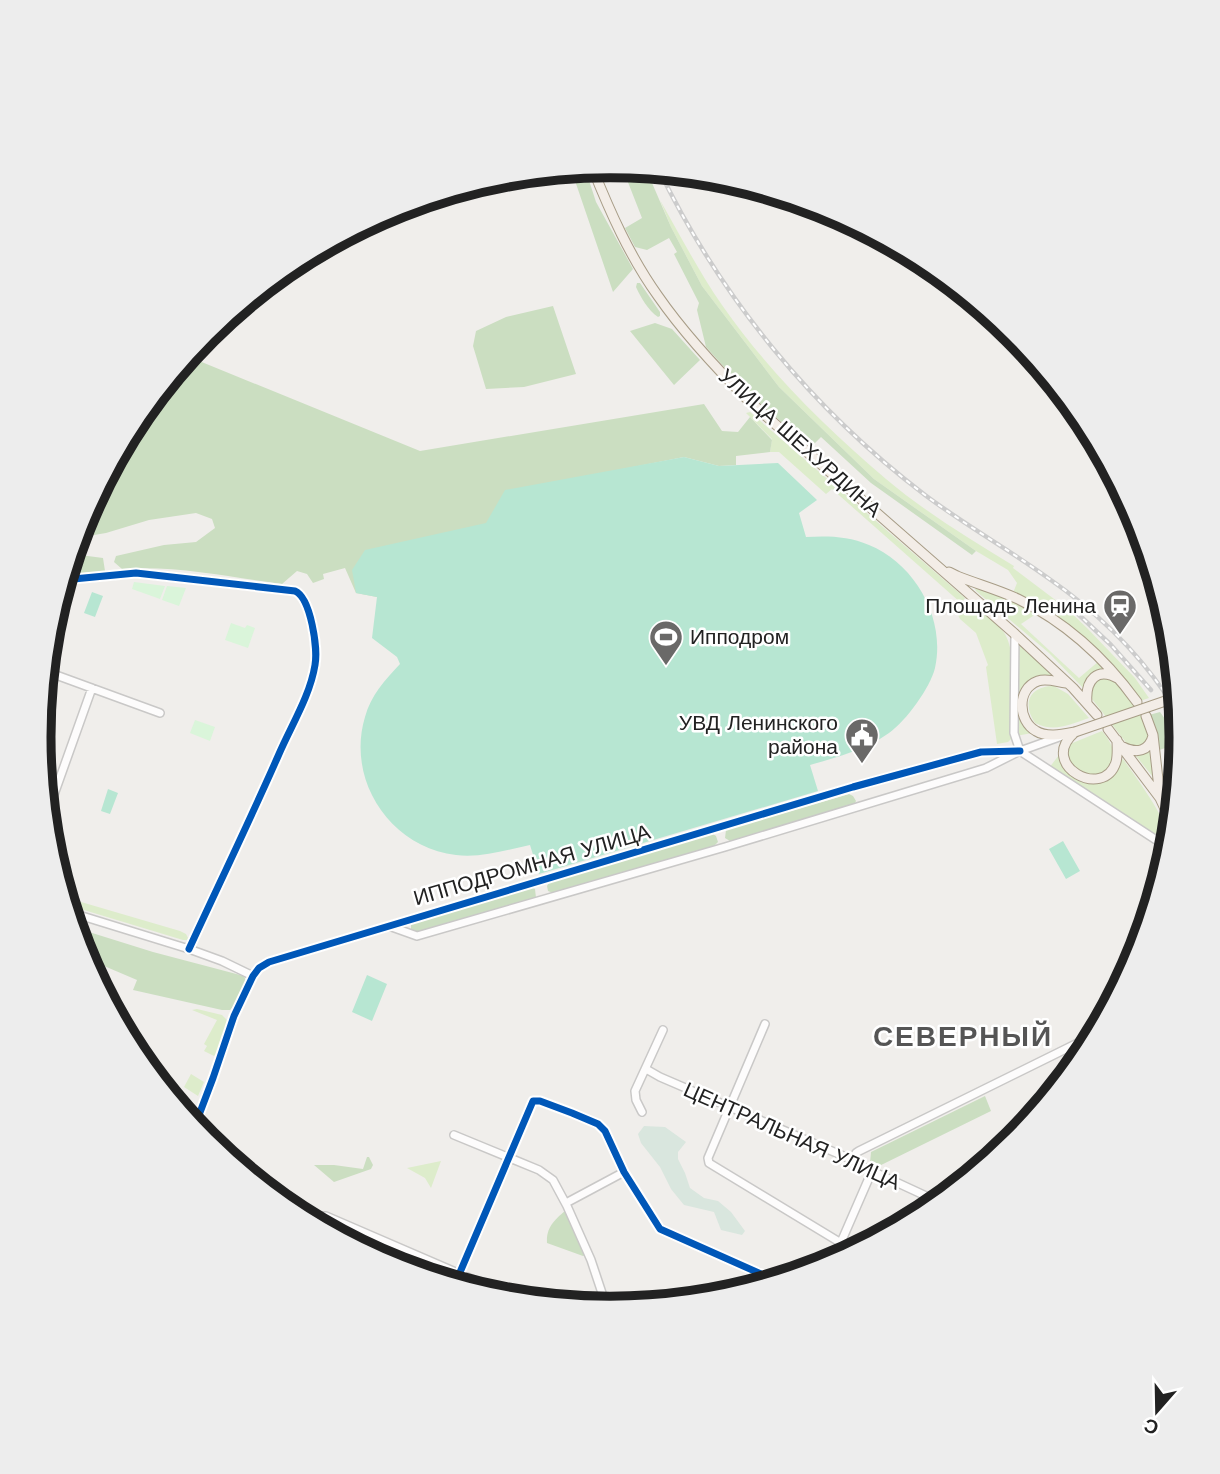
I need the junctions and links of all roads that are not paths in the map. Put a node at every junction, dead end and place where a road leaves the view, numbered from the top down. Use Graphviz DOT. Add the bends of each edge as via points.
graph roads {
  1 [pos="597,178"];
  2 [pos="936,564"];
  3 [pos="74,579"];
  4 [pos="978,584"];
  5 [pos="973,598"];
  6 [pos="1015,634"];
  7 [pos="55,675"];
  8 [pos="1120,680"];
  9 [pos="1068,683"];
  10 [pos="92,688"];
  11 [pos="1168,700"];
  12 [pos="1087,702"];
  13 [pos="1137,702"];
  14 [pos="160,713"];
  15 [pos="1097,715"];
  16 [pos="1146,716"];
  17 [pos="1108,729"];
  18 [pos="1075,732"];
  19 [pos="1153,736"];
  20 [pos="1119,743"];
  21 [pos="1020,751"];
  22 [pos="54,794"];
  23 [pos="1160,799"];
  24 [pos="1164,808"];
  25 [pos="1160,842"];
  26 [pos="79,915"];
  27 [pos="388,925"];
  28 [pos="189,949"];
  29 [pos="253,976"];
  30 [pos="765,1024"];
  31 [pos="663,1030"];
  32 [pos="1078,1043"];
  33 [pos="646,1069"];
  34 [pos="731,1107"];
  35 [pos="642,1112"];
  36 [pos="199,1115"];
  37 [pos="454,1135"];
  38 [pos="509,1156"];
  39 [pos="855,1161"];
  40 [pos="872,1171"];
  41 [pos="624,1172"];
  42 [pos="928,1197"];
  43 [pos="566,1203"];
  44 [pos="323,1217"];
  45 [pos="841,1243"];
  46 [pos="839,1247"];
  47 [pos="758,1272"];
  48 [pos="459,1274"];
  49 [pos="763,1275"];
  50 [pos="756,1277"];
  51 [pos="468,1278"];
  52 [pos="603,1296"];
  1 -- 2 [label="main road, УЛИЦА ШЕХУРДИНА" via="642,271 703,353 750,402"];
  2 -- 4 [label="main road, УЛИЦА ШЕХУРДИНА"];
  2 -- 5 [label="main road, УЛИЦА ШЕХУРДИНА"];
  3 -- 28 [label="street" via="136,573 295,591 312,622 316,656 310,682"];
  4 -- 5 [label="main road" via="970,589"];
  4 -- 8 [label="main road, УЛИЦА ШЕХУРДИНА" via="1016,598 1061,625"];
  5 -- 6 [label="main road, УЛИЦА ШЕХУРДИНА"];
  6 -- 9 [label="main road, УЛИЦА ШЕХУРДИНА"];
  6 -- 21 [label="street" via="1014,733"];
  7 -- 10 [label="street"];
  8 -- 12 [label="main road" via="1105,674 1094,678 1087,685"];
  8 -- 13 [label="main road, УЛИЦА ШЕХУРДИНА"];
  9 -- 12 [label="main road, УЛИЦА ШЕХУРДИНА"];
  9 -- 18 [label="main road" via="1036,682 1024,695 1021,708 1038,733"];
  10 -- 14 [label="street"];
  10 -- 22 [label="street"];
  11 -- 18 [label="main road, bridge"];
  12 -- 15 [label="main road, УЛИЦА ШЕХУРДИНА"];
  16 -- 19 [label="main road"];
  17 -- 20 [label="main road"];
  18 -- 20 [label="main road" via="1066,740 1062,755 1075,773 1087,779 1099,778 1113,768"];
  18 -- 21 [label="street"];
  19 -- 20 [label="main road" via="1142,750"];
  19 -- 23 [label="main road"];
  20 -- 23 [label="main road"];
  21 -- 25 [label="street"];
  21 -- 27 [label="street, ИППОДРОМНАЯ УЛИЦА" via="981,752 853,787"];
  21 -- 27 [label="street, ИППОДРОМНАЯ УЛИЦА" via="990,766 417,936"];
  23 -- 24 [label="main road"];
  26 -- 28 [label="street"];
  27 -- 29 [label="street, ИППОДРОМНАЯ УЛИЦА" via="270,962"];
  28 -- 29 [label="street"];
  29 -- 36 [label="street"];
  30 -- 34 [label="street"];
  31 -- 33 [label="street"];
  32 -- 39 [label="street" via="859,1151"];
  33 -- 34 [label="street, ЦЕНТРАЛЬНАЯ УЛИЦА"];
  33 -- 35 [label="street" via="635,1091"];
  34 -- 39 [label="street, ЦЕНТРАЛЬНАЯ УЛИЦА"];
  34 -- 45 [label="street" via="709,1163"];
  37 -- 38 [label="street"];
  38 -- 41 [label="street" via="533,1101 540,1101 598,1125"];
  38 -- 43 [label="street" via="553,1180"];
  38 -- 48 [label="street"];
  39 -- 40 [label="street, ЦЕНТРАЛЬНАЯ УЛИЦА"];
  40 -- 42 [label="street, ЦЕНТРАЛЬНАЯ УЛИЦА"];
  40 -- 45 [label="street"];
  41 -- 43 [label="street"];
  41 -- 47 [label="street" via="660,1229"];
  43 -- 52 [label="street"];
  44 -- 48 [label="street"];
  45 -- 46 [label="street"];
  47 -- 49 [label="street"];
  47 -- 50 [label="street"];
  48 -- 51 [label="street"];
}
